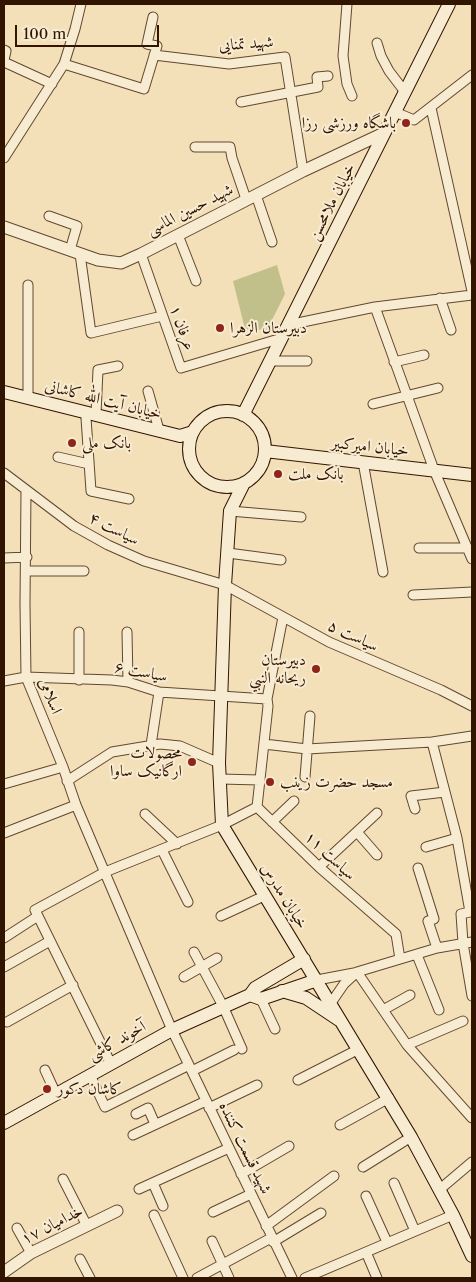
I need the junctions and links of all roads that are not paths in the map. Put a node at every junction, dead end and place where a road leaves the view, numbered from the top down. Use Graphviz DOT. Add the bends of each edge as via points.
graph roads {
  1 [pos="81,4"];
  2 [pos="347,4"];
  3 [pos="449,4"];
  4 [pos="153,17"];
  5 [pos="377,44"];
  6 [pos="4,50"];
  7 [pos="154,55"];
  8 [pos="4,61"];
  9 [pos="64,64"];
  10 [pos="472,75"];
  11 [pos="328,76"];
  12 [pos="52,84"];
  13 [pos="292,92"];
  14 [pos="405,92"];
  15 [pos="352,96"];
  16 [pos="241,102"];
  17 [pos="431,108"];
  18 [pos="395,112"];
  19 [pos="384,133"];
  20 [pos="195,147"];
  21 [pos="4,158"];
  22 [pos="304,171"];
  23 [pos="251,197"];
  24 [pos="49,216"];
  25 [pos="4,227"];
  26 [pos="178,235"];
  27 [pos="272,242"];
  28 [pos="75,252"];
  29 [pos="141,254"];
  30 [pos="196,281"];
  31 [pos="28,285"];
  32 [pos="472,293"];
  33 [pos="440,298"];
  34 [pos="375,307"];
  35 [pos="162,316"];
  36 [pos="288,325"];
  37 [pos="451,330"];
  38 [pos="282,338"];
  39 [pos="424,355"];
  40 [pos="270,361"];
  41 [pos="307,361"];
  42 [pos="394,362"];
  43 [pos="118,366"];
  44 [pos="438,388"];
  45 [pos="148,391"];
  46 [pos="4,392"];
  47 [pos="406,395"];
  48 [pos="4,397"];
  49 [pos="28,398"];
  50 [pos="373,404"];
  51 [pos="243,415"];
  52 [pos="91,416"];
  53 [pos="159,430"];
  54 [pos="193,432"];
  55 [pos="189,450"];
  56 [pos="265,451"];
  57 [pos="58,457"];
  58 [pos="363,462"];
  59 [pos="89,464"];
  60 [pos="434,470"];
  61 [pos="4,473"];
  62 [pos="472,475"];
  63 [pos="244,483"];
  64 [pos="221,487"];
  65 [pos="26,490"];
  66 [pos="129,500"];
  67 [pos="230,512"];
  68 [pos="301,518"];
  69 [pos="419,548"];
  70 [pos="468,548"];
  71 [pos="228,553"];
  72 [pos="26,557"];
  73 [pos="4,558"];
  74 [pos="472,559"];
  75 [pos="280,560"];
  76 [pos="26,571"];
  77 [pos="84,571"];
  78 [pos="383,572"];
  79 [pos="225,585"];
  80 [pos="472,592"];
  81 [pos="413,595"];
  82 [pos="283,617"];
  83 [pos="79,632"];
  84 [pos="127,632"];
  85 [pos="26,677"];
  86 [pos="79,680"];
  87 [pos="4,681"];
  88 [pos="128,682"];
  89 [pos="159,692"];
  90 [pos="220,696"];
  91 [pos="267,699"];
  92 [pos="472,706"];
  93 [pos="310,716"];
  94 [pos="472,736"];
  95 [pos="432,742"];
  96 [pos="264,744"];
  97 [pos="152,745"];
  98 [pos="307,749"];
  99 [pos="219,763"];
  100 [pos="63,767"];
  101 [pos="305,777"];
  102 [pos="220,779"];
  103 [pos="260,780"];
  104 [pos="67,781"];
  105 [pos="4,784"];
  106 [pos="445,792"];
  107 [pos="294,801"];
  108 [pos="76,805"];
  109 [pos="257,807"];
  110 [pos="415,809"];
  111 [pos="378,813"];
  112 [pos="144,814"];
  113 [pos="272,822"];
  114 [pos="222,825"];
  115 [pos="357,832"];
  116 [pos="4,833"];
  117 [pos="457,838"];
  118 [pos="177,844"];
  119 [pos="426,847"];
  120 [pos="162,850"];
  121 [pos="377,855"];
  122 [pos="319,867"];
  123 [pos="418,868"];
  124 [pos="105,872"];
  125 [pos="264,896"];
  126 [pos="188,902"];
  127 [pos="36,913"];
  128 [pos="221,916"];
  129 [pos="4,938"];
  130 [pos="50,941"];
  131 [pos="468,942"];
  132 [pos="436,948"];
  133 [pos="194,952"];
  134 [pos="417,955"];
  135 [pos="217,958"];
  136 [pos="304,958"];
  137 [pos="400,959"];
  138 [pos="4,967"];
  139 [pos="202,967"];
  140 [pos="357,972"];
  141 [pos="184,977"];
  142 [pos="317,980"];
  143 [pos="73,985"];
  144 [pos="282,991"];
  145 [pos="410,995"];
  146 [pos="472,996"];
  147 [pos="255,997"];
  148 [pos="331,1003"];
  149 [pos="223,1006"];
  150 [pos="383,1010"];
  151 [pos="439,1010"];
  152 [pos="464,1021"];
  153 [pos="7,1022"];
  154 [pos="344,1024"];
  155 [pos="275,1029"];
  156 [pos="172,1030"];
  157 [pos="407,1045"];
  158 [pos="359,1049"];
  159 [pos="111,1064"];
  160 [pos="190,1068"];
  161 [pos="44,1070"];
  162 [pos="90,1075"];
  163 [pos="298,1080"];
  164 [pos="257,1085"];
  165 [pos="56,1094"];
  166 [pos="388,1098"];
  167 [pos="208,1104"];
  168 [pos="136,1114"];
  169 [pos="472,1118"];
  170 [pos="4,1123"];
  171 [pos="155,1124"];
  172 [pos="340,1125"];
  173 [pos="133,1135"];
  174 [pos="411,1137"];
  175 [pos="289,1146"];
  176 [pos="229,1148"];
  177 [pos="472,1162"];
  178 [pos="363,1167"];
  179 [pos="241,1174"];
  180 [pos="334,1176"];
  181 [pos="63,1179"];
  182 [pos="153,1183"];
  183 [pos="394,1183"];
  184 [pos="139,1189"];
  185 [pos="439,1190"];
  186 [pos="251,1194"];
  187 [pos="366,1196"];
  188 [pos="163,1206"];
  189 [pos="117,1211"];
  190 [pos="213,1212"];
  191 [pos="321,1213"];
  192 [pos="154,1215"];
  193 [pos="453,1215"];
  194 [pos="87,1226"];
  195 [pos="266,1226"];
  196 [pos="17,1228"];
  197 [pos="415,1231"];
  198 [pos="272,1240"];
  199 [pos="212,1241"];
  200 [pos="387,1242"];
  201 [pos="366,1252"];
  202 [pos="31,1253"];
  203 [pos="472,1256"];
  204 [pos="80,1259"];
  205 [pos="224,1264"];
  206 [pos="4,1272"];
  207 [pos="208,1276"];
  208 [pos="90,1278"];
  209 [pos="183,1278"];
  210 [pos="197,1278"];
  211 [pos="230,1278"];
  212 [pos="292,1278"];
  213 [pos="305,1278"];
  214 [pos="377,1278"];
  1 -- 9 [label="street"];
  2 -- 15 [label="street" via="343,56"];
  3 -- 14 [label="main road, خیابان ملامحسن"];
  4 -- 7 [label="street" via="147,44 157,46"];
  5 -- 14 [label="street" via="389,71"];
  6 -- 8 [label="street"];
  7 -- 9 [label="street" via="144,89"];
  7 -- 13 [label="street, شهید تمنایی" via="230,64 285,57"];
  8 -- 12 [label="street"];
  9 -- 12 [label="street"];
  10 -- 17 [label="street"];
  11 -- 13 [label="street" via="317,77 318,87"];
  12 -- 21 [label="street"];
  13 -- 16 [label="street"];
  13 -- 22 [label="street, شهید تمنایی"];
  14 -- 18 [label="main road, خیابان ملامحسن"];
  17 -- 18 [label="street" via="414,120"];
  17 -- 32 [label="street"];
  18 -- 19 [label="main road, خیابان ملامحسن"];
  19 -- 22 [label="street, شهید حسین الماسی"];
  19 -- 36 [label="main road, خیابان ملامحسن"];
  20 -- 23 [label="street" via="230,147"];
  22 -- 23 [label="street, شهید حسین الماسی"];
  23 -- 26 [label="street, شهید حسین الماسی"];
  23 -- 27 [label="street"];
  24 -- 28 [label="street" via="77,226"];
  25 -- 28 [label="street, شهید حسین الماسی"];
  26 -- 29 [label="street, شهید حسین الماسی"];
  26 -- 30 [label="street"];
  28 -- 29 [label="street, شهید حسین الماسی" via="116,263"];
  28 -- 35 [label="street" via="91,333"];
  29 -- 35 [label="street, عرفان ۱"];
  31 -- 49 [label="street"];
  32 -- 33 [label="street"];
  33 -- 34 [label="street"];
  33 -- 37 [label="street"];
  34 -- 36 [label="street"];
  34 -- 42 [label="street"];
  35 -- 38 [label="street, عرفان ۱" via="181,368"];
  36 -- 38 [label="main road, خیابان ملامحسن"];
  38 -- 40 [label="main road, خیابان ملامحسن"];
  39 -- 42 [label="street"];
  40 -- 41 [label="street"];
  40 -- 51 [label="main road, خیابان ملامحسن"];
  42 -- 47 [label="street"];
  43 -- 52 [label="street" via="98,370"];
  44 -- 47 [label="street"];
  45 -- 53 [label="street"];
  46 -- 49 [label="main road, خیابان آیت الله کاشانی"];
  47 -- 50 [label="street"];
  47 -- 60 [label="street"];
  48 -- 52 [label="main road, خیابان آیت الله کاشانی"];
  49 -- 52 [label="main road, خیابان آیت الله کاشانی"];
  51 -- 54 [label="main road" via="232,412 211,415"];
  51 -- 56 [label="main road" via="257,426"];
  52 -- 53 [label="main road, خیابان آیت الله کاشانی"];
  52 -- 55 [label="main road, خیابان آیت الله کاشانی" via="179,442"];
  52 -- 59 [label="street"];
  53 -- 54 [label="main road, خیابان آیت الله کاشانی" via="180,436"];
  54 -- 55 [label="main road"];
  55 -- 64 [label="main road" via="196,471"];
  56 -- 58 [label="main road, خیابان امیرکبیر"];
  56 -- 63 [label="main road" via="259,470"];
  57 -- 59 [label="street"];
  58 -- 60 [label="main road, خیابان امیرکبیر"];
  58 -- 78 [label="street"];
  59 -- 66 [label="street" via="91,491"];
  60 -- 62 [label="main road, خیابان امیرکبیر"];
  60 -- 70 [label="street"];
  61 -- 65 [label="street, سیاست ۴"];
  63 -- 64 [label="main road"];
  63 -- 67 [label="main road"];
  64 -- 67 [label="main road"];
  65 -- 72 [label="street, اسلامی"];
  65 -- 79 [label="street, سیاست ۴" via="74,526 108,545 144,561"];
  67 -- 68 [label="street"];
  67 -- 71 [label="main road, خیابان مدرس"];
  69 -- 70 [label="street"];
  70 -- 74 [label="street"];
  71 -- 75 [label="street"];
  71 -- 79 [label="main road, خیابان مدرس"];
  72 -- 73 [label="street"];
  72 -- 76 [label="street, اسلامی"];
  76 -- 77 [label="street"];
  76 -- 85 [label="street, اسلامی"];
  79 -- 82 [label="street, سیاست ۵"];
  79 -- 90 [label="main road, خیابان مدرس"];
  80 -- 81 [label="street"];
  82 -- 91 [label="street"];
  82 -- 92 [label="street, سیاست ۵" via="329,642"];
  83 -- 86 [label="street"];
  84 -- 88 [label="street"];
  85 -- 86 [label="street, سیاست ۶"];
  85 -- 87 [label="street, سیاست ۶"];
  85 -- 100 [label="street, اسلامی"];
  86 -- 88 [label="street, سیاست ۶"];
  88 -- 89 [label="street, سیاست ۶"];
  89 -- 90 [label="street, سیاست ۶"];
  89 -- 97 [label="street"];
  90 -- 91 [label="street, سیاست ۶"];
  90 -- 99 [label="main road, خیابان مدرس"];
  91 -- 96 [label="street"];
  93 -- 98 [label="street"];
  94 -- 95 [label="street"];
  95 -- 98 [label="street"];
  95 -- 106 [label="street"];
  96 -- 98 [label="street"];
  96 -- 103 [label="street"];
  97 -- 99 [label="street" via="180,746"];
  97 -- 104 [label="street" via="112,752"];
  98 -- 101 [label="street"];
  99 -- 102 [label="main road, خیابان مدرس"];
  100 -- 104 [label="street, اسلامی"];
  100 -- 105 [label="street"];
  102 -- 103 [label="street"];
  102 -- 114 [label="main road, خیابان مدرس"];
  103 -- 109 [label="street"];
  104 -- 108 [label="street, اسلامی"];
  106 -- 110 [label="street" via="411,796"];
  106 -- 117 [label="street"];
  107 -- 113 [label="street"];
  108 -- 116 [label="street"];
  108 -- 124 [label="street, اسلامی"];
  109 -- 113 [label="street, سیاست ۱۱"];
  109 -- 114 [label="street"];
  111 -- 115 [label="street"];
  112 -- 118 [label="street"];
  113 -- 122 [label="street, سیاست ۱۱"];
  114 -- 118 [label="street"];
  114 -- 125 [label="main road, خیابان مدرس"];
  115 -- 121 [label="street"];
  115 -- 122 [label="street"];
  117 -- 119 [label="street"];
  117 -- 131 [label="street" via="470,912 461,914"];
  118 -- 120 [label="street"];
  120 -- 124 [label="street"];
  120 -- 126 [label="street"];
  122 -- 137 [label="street, سیاست ۱۱" via="396,934"];
  123 -- 132 [label="street" via="434,919 428,921"];
  124 -- 127 [label="street"];
  124 -- 156 [label="street, اسلامی"];
  125 -- 128 [label="street"];
  125 -- 136 [label="main road, خیابان مدرس"];
  127 -- 129 [label="street"];
  127 -- 130 [label="street"];
  130 -- 138 [label="street"];
  130 -- 143 [label="street"];
  131 -- 132 [label="street"];
  131 -- 146 [label="street"];
  132 -- 134 [label="street"];
  133 -- 139 [label="street"];
  134 -- 137 [label="street"];
  134 -- 151 [label="street"];
  135 -- 139 [label="street"];
  136 -- 142 [label="main road, خیابان مدرس"];
  136 -- 147 [label="main road, آخوند کاشی" via="255,988"];
  137 -- 140 [label="street"];
  139 -- 141 [label="street"];
  139 -- 149 [label="street"];
  140 -- 142 [label="street"];
  140 -- 148 [label="street"];
  140 -- 150 [label="street"];
  142 -- 144 [label="main road, آخوند کاشی"];
  142 -- 148 [label="main road, خیابان مدرس"];
  143 -- 153 [label="street"];
  143 -- 159 [label="street"];
  144 -- 147 [label="main road, آخوند کاشی"];
  144 -- 154 [label="main road" via="306,998"];
  145 -- 150 [label="street"];
  147 -- 149 [label="main road, آخوند کاشی"];
  147 -- 155 [label="street"];
  148 -- 154 [label="main road, خیابان مدرس"];
  149 -- 156 [label="main road, آخوند کاشی"];
  149 -- 160 [label="street" via="238,1049"];
  150 -- 157 [label="street"];
  152 -- 157 [label="street"];
  154 -- 158 [label="main road, خیابان مدرس"];
  156 -- 159 [label="main road, آخوند کاشی"];
  156 -- 160 [label="street, شهید قسمت کننده"];
  157 -- 169 [label="street"];
  158 -- 163 [label="street"];
  158 -- 166 [label="main road, خیابان مدرس"];
  159 -- 162 [label="main road, آخوند کاشی"];
  160 -- 162 [label="street" via="105,1107"];
  160 -- 167 [label="street, شهید قسمت کننده"];
  161 -- 165 [label="street"];
  162 -- 165 [label="main road, آخوند کاشی"];
  164 -- 167 [label="street"];
  165 -- 170 [label="main road, آخوند کاشی"];
  166 -- 172 [label="street"];
  166 -- 174 [label="main road, خیابان مدرس"];
  167 -- 171 [label="street"];
  167 -- 176 [label="street, شهید قسمت کننده"];
  168 -- 171 [label="street" via="148,1108"];
  171 -- 173 [label="street"];
  174 -- 178 [label="street"];
  174 -- 185 [label="main road, خیابان مدرس"];
  175 -- 179 [label="street"];
  176 -- 179 [label="street, شهید قسمت کننده"];
  176 -- 182 [label="street"];
  177 -- 185 [label="street"];
  179 -- 186 [label="street, شهید قسمت کننده"];
  180 -- 195 [label="street"];
  181 -- 194 [label="street"];
  182 -- 184 [label="street"];
  182 -- 188 [label="street"];
  183 -- 197 [label="street"];
  185 -- 193 [label="main road, خیابان مدرس"];
  186 -- 190 [label="street"];
  186 -- 195 [label="street, شهید قسمت کننده"];
  187 -- 200 [label="street"];
  189 -- 194 [label="street, خدامیان ۱۷"];
  191 -- 198 [label="street"];
  192 -- 209 [label="street"];
  193 -- 197 [label="street"];
  193 -- 203 [label="main road, خیابان مدرس"];
  194 -- 202 [label="street, خدامیان ۱۷"];
  195 -- 198 [label="street, شهید قسمت کننده"];
  196 -- 202 [label="street"];
  197 -- 200 [label="street"];
  198 -- 205 [label="street"];
  198 -- 212 [label="street, شهید قسمت کننده"];
  199 -- 205 [label="street"];
  200 -- 201 [label="street"];
  201 -- 213 [label="street"];
  201 -- 214 [label="street"];
  202 -- 206 [label="street, خدامیان ۱۷"];
  204 -- 208 [label="street"];
  205 -- 207 [label="street"];
  205 -- 211 [label="street"];
  207 -- 210 [label="street"];
}
